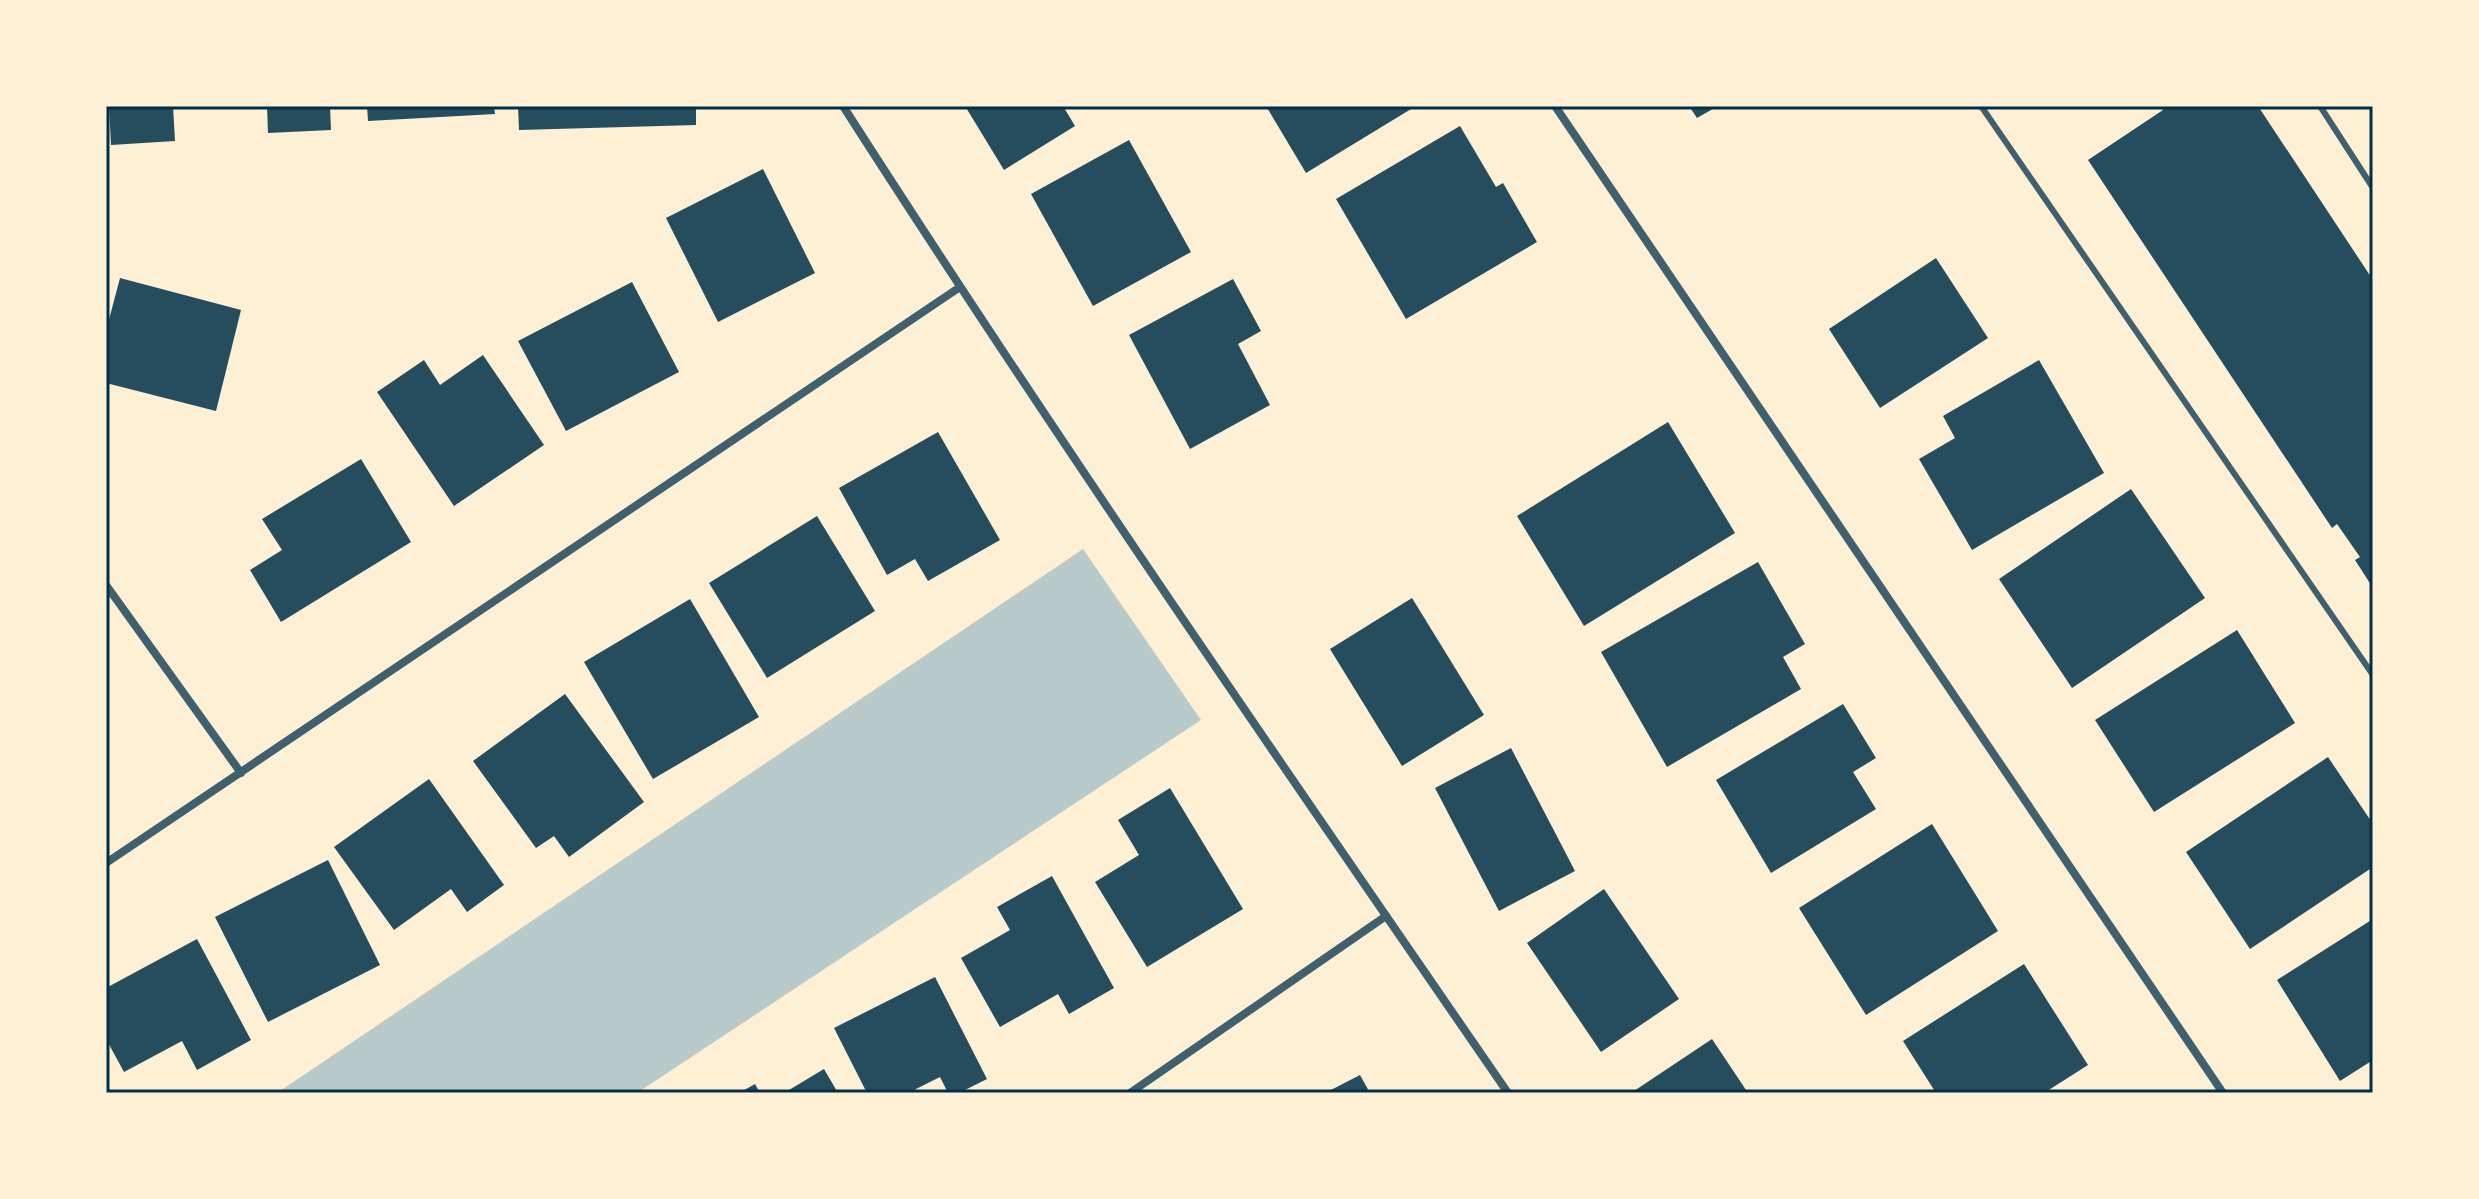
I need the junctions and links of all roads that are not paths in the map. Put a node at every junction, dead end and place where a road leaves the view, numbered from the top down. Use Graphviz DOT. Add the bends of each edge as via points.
graph roads {
  1 [pos="843,106"];
  2 [pos="1555,106"];
  3 [pos="1981,106"];
  4 [pos="2320,106"];
  5 [pos="2373,188"];
  6 [pos="960,287"];
  7 [pos="106,585"];
  8 [pos="2373,675"];
  9 [pos="241,773"];
  10 [pos="106,863"];
  11 [pos="1386,916"];
  12 [pos="1130,1093"];
  13 [pos="1508,1093"];
  14 [pos="2223,1093"];
  1 -- 6 [label="street"];
  2 -- 14 [label="street"];
  3 -- 8 [label="lane"];
  4 -- 5 [label="lane"];
  6 -- 9 [label="street"];
  6 -- 11 [label="street"];
  7 -- 9 [label="street"];
  9 -- 10 [label="street"];
  11 -- 12 [label="street"];
  11 -- 13 [label="street"];
}
